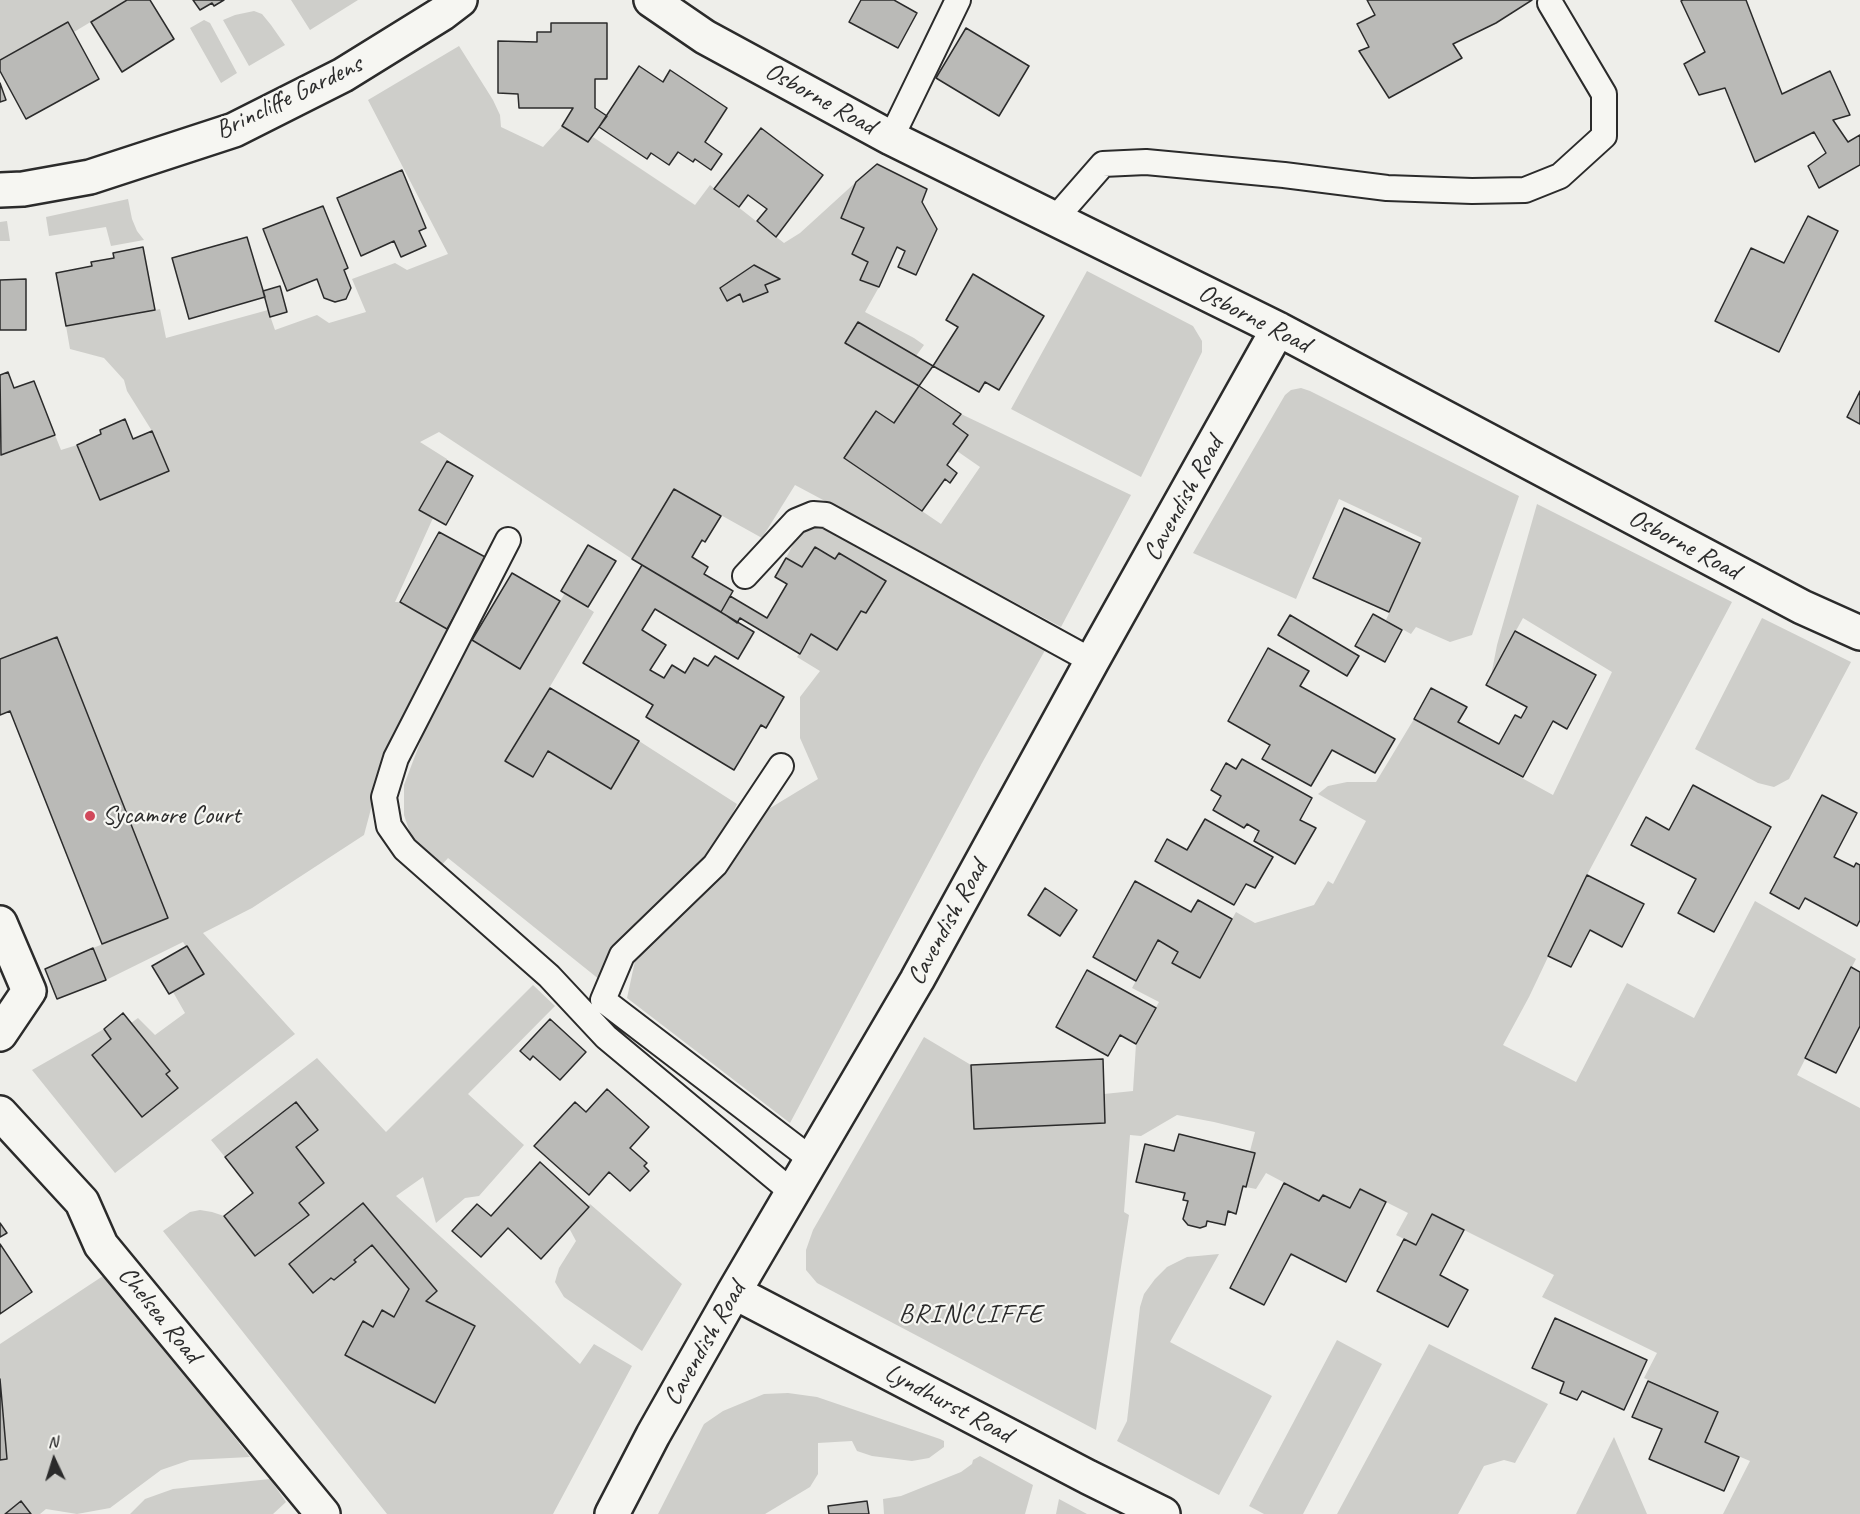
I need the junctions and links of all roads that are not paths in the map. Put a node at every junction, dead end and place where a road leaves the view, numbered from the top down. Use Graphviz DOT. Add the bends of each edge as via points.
graph roads {
  1 [pos="460,0"];
  2 [pos="651,0"];
  3 [pos="958,0"];
  4 [pos="1550,3"];
  5 [pos="891,138"];
  6 [pos="0,190"];
  7 [pos="1054,220"];
  8 [pos="1278,329"];
  9 [pos="508,540"];
  10 [pos="746,576"];
  11 [pos="1860,633"];
  12 [pos="1092,661"];
  13 [pos="781,766"];
  14 [pos="0,923"];
  15 [pos="0,1034"];
  16 [pos="0,1113"];
  17 [pos="811,1159"];
  18 [pos="792,1192"];
  19 [pos="734,1292"];
  20 [pos="323,1514"];
  21 [pos="612,1514"];
  22 [pos="1163,1514"];
  1 -- 6 [label="street, Brincliffe Gardens" via="343,75 234,130 90,177"];
  2 -- 5 [label="street, Osborne Road" via="705,37"];
  3 -- 5 [label="lane"];
  4 -- 7 [label="lane" via="1604,94 1604,136 1560,176 1525,190 1472,191 1388,188 1146,162 1103,164"];
  5 -- 7 [label="street, Osborne Road"];
  7 -- 8 [label="street, Osborne Road"];
  8 -- 11 [label="street, Osborne Road" via="1802,607"];
  8 -- 12 [label="street, Cavendish Road"];
  9 -- 18 [label="lane" via="396,758 384,797 389,826 405,849 549,976 606,1037"];
  10 -- 12 [label="lane" via="796,522 813,514 826,515"];
  12 -- 17 [label="street, Cavendish Road" via="917,980"];
  13 -- 17 [label="lane" via="715,865 622,954 603,1000"];
  14 -- 15 [label="street" via="29,991"];
  16 -- 20 [label="street, Chelsea Road" via="82,1202 101,1245"];
  17 -- 18 [label="street, Cavendish Road"];
  18 -- 19 [label="street, Cavendish Road"];
  19 -- 21 [label="street, Cavendish Road"];
  19 -- 22 [label="street, Lyndhurst Road"];
}
